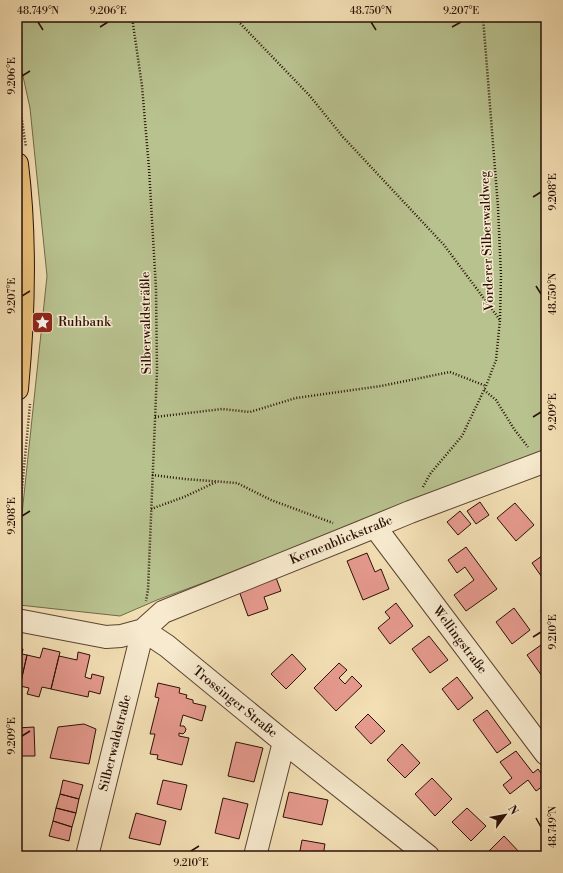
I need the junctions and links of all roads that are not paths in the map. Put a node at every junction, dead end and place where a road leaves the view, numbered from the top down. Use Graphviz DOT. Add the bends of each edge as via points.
graph roads {
  1 [pos="17,164"];
  2 [pos="17,389"];
  3 [pos="545,462"];
  4 [pos="367,530"];
  5 [pos="17,620"];
  6 [pos="143,630"];
  7 [pos="284,742"];
  8 [pos="546,754"];
  9 [pos="87,856"];
  10 [pos="255,856"];
  11 [pos="428,856"];
  1 -- 2 [label="main road" via="23,254"];
  3 -- 4 [label="street, Kernenblickstraße"];
  4 -- 6 [label="street, Kernenblickstraße" via="163,612"];
  4 -- 8 [label="street, Wellingstraße"];
  5 -- 6 [label="street" via="106,637"];
  6 -- 7 [label="street, Trossinger Straße" via="167,646"];
  6 -- 9 [label="street, Silberwaldstraße"];
  7 -- 10 [label="street"];
  7 -- 11 [label="street, Trossinger Straße"];
}
